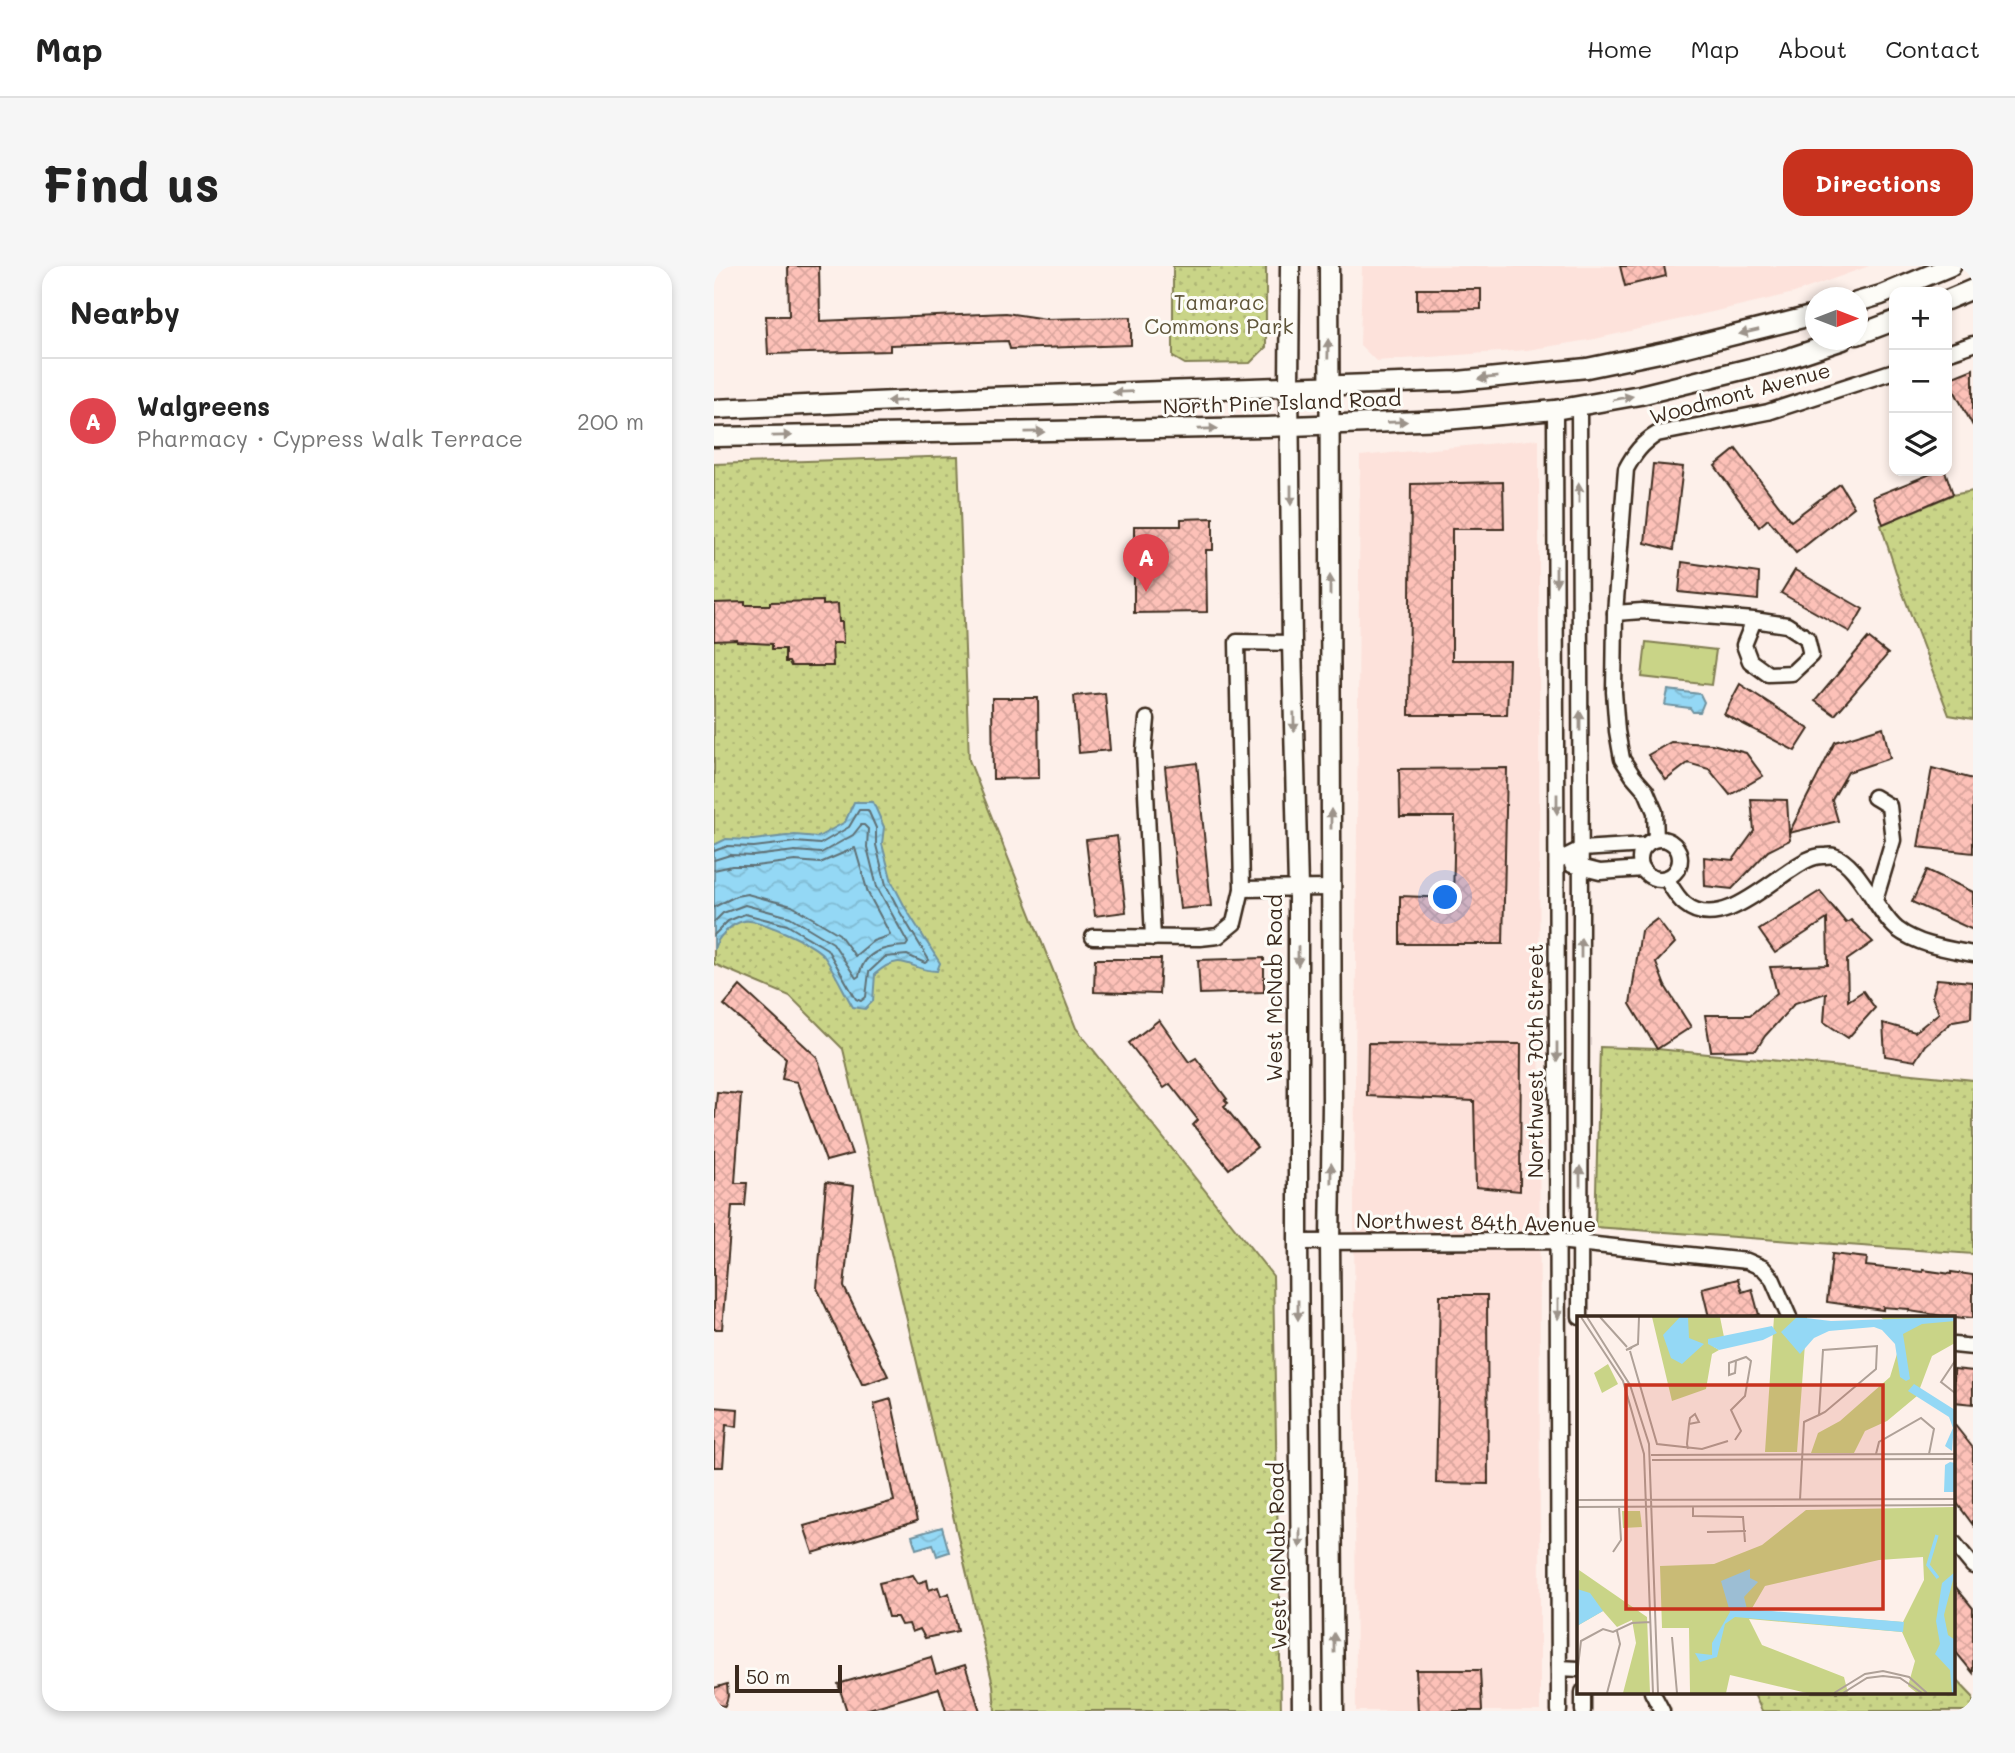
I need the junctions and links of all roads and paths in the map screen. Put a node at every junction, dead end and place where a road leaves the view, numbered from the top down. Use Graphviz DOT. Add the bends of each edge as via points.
graph roads {
  1 [pos="1290,266"];
  2 [pos="1329,266"];
  3 [pos="1951,266"];
  4 [pos="1973,289"];
  5 [pos="1952,298"];
  6 [pos="1868,299"];
  7 [pos="1805,318"];
  8 [pos="1889,323"];
  9 [pos="1868,331"];
  10 [pos="1973,344"];
  11 [pos="1813,350"];
  12 [pos="1952,351"];
  13 [pos="1889,373"];
  14 [pos="1289,386"];
  15 [pos="1329,386"];
  16 [pos="1579,406"];
  17 [pos="714,409"];
  18 [pos="1555,410"];
  19 [pos="1329,425"];
  20 [pos="1290,427"];
  21 [pos="714,437"];
  22 [pos="1579,527"];
  23 [pos="1555,528"];
  24 [pos="1615,613"];
  25 [pos="1754,620"];
  26 [pos="1556,621"];
  27 [pos="1580,621"];
  28 [pos="1292,643"];
  29 [pos="1147,719"];
  30 [pos="1874,797"];
  31 [pos="1651,842"];
  32 [pos="1581,849"];
  33 [pos="1557,861"];
  34 [pos="1581,868"];
  35 [pos="1643,869"];
  36 [pos="1666,878"];
  37 [pos="1298,888"];
  38 [pos="1332,888"];
  39 [pos="1242,889"];
  40 [pos="1875,901"];
  41 [pos="1093,937"];
  42 [pos="1153,938"];
  43 [pos="1973,954"];
  44 [pos="1557,1009"];
  45 [pos="1581,1009"];
  46 [pos="1558,1241"];
  47 [pos="1298,1242"];
  48 [pos="1330,1242"];
  49 [pos="1579,1243"];
  50 [pos="1580,1316"];
  51 [pos="1789,1316"];
  52 [pos="1955,1345"];
  53 [pos="1973,1347"];
  54 [pos="1955,1544"];
  55 [pos="1972,1564"];
  56 [pos="1559,1668"];
  57 [pos="1577,1669"];
  58 [pos="1654,1694"];
  59 [pos="1302,1711"];
  60 [pos="1334,1711"];
  61 [pos="1559,1711"];
  62 [pos="1662,1711"];
  1 -- 14 [label="main road, West McNab Road"];
  15 -- 2 [label="main road, one-way"];
  3 -- 6 [label="main road"];
  4 -- 5 [label="main road"];
  7 -- 15 [label="main road, North Pine Island Road, one-way" via="1587,368 1458,381"];
  8 -- 9 [label="main road"];
  10 -- 12 [label="street"];
  16 -- 11 [label="main road, North Pine Island Road, one-way" via="1718,377"];
  13 -- 24 [label="street, Woodmont Avenue" via="1768,412 1657,434 1644,442 1626,469"];
  14 -- 15 [label="main road, North Pine Island Road"];
  14 -- 17 [label="main road, North Pine Island Road, one-way"];
  14 -- 20 [label="main road, West McNab Road"];
  15 -- 19 [label="main road"];
  16 -- 18 [label="main road, North Pine Island Road"];
  22 -- 16 [label="street, Northwest 70th Street, one-way"];
  19 -- 18 [label="main road, North Pine Island Road, one-way"];
  18 -- 23 [label="street, Northwest 70th Street"];
  19 -- 20 [label="main road, North Pine Island Road"];
  38 -- 19 [label="main road, one-way"];
  21 -- 20 [label="main road, North Pine Island Road, one-way"];
  20 -- 28 [label="main road, West McNab Road, one-way"];
  22 -- 23 [label="street"];
  22 -- 27 [label="street, Northwest 70th Street"];
  23 -- 26 [label="street, Northwest 70th Street, one-way"];
  24 -- 25 [label="street"];
  24 -- 31 [label="street, Woodmont Avenue" via="1617,731 1622,760 1646,791 1655,812"];
  25 -- 25 [label="street" via="1787,625 1807,638 1811,655 1792,673 1768,674 1750,661 1744,645"];
  26 -- 27 [label="street"];
  26 -- 33 [label="street, Northwest 70th Street, one-way"];
  32 -- 27 [label="street, Northwest 70th Street, one-way"];
  28 -- 37 [label="main road, West McNab Road, one-way"];
  28 -- 39 [label="street" via="1237,642"];
  29 -- 42 [label="street" via="1144,751"];
  30 -- 40 [label="street" via="1889,806 1893,840"];
  31 -- 32 [label="street"];
  31 -- 35 [label="street" via="1640,857"];
  31 -- 36 [label="street" via="1663,839 1674,844 1680,856 1677,870"];
  32 -- 33 [label="street"];
  32 -- 34 [label="street, Northwest 70th Street"];
  33 -- 34 [label="street"];
  33 -- 44 [label="street, Northwest 70th Street"];
  34 -- 35 [label="street" via="1600,872"];
  45 -- 34 [label="street, Northwest 70th Street, one-way"];
  35 -- 36 [label="street" via="1653,878"];
  36 -- 40 [label="street" via="1684,904 1697,912 1715,913 1729,910 1799,864 1816,856 1834,856 1848,865"];
  37 -- 38 [label="street"];
  37 -- 39 [label="street"];
  37 -- 47 [label="main road, West McNab Road, one-way"];
  48 -- 38 [label="main road, one-way"];
  39 -- 42 [label="street" via="1234,923 1218,936"];
  40 -- 43 [label="street" via="1894,927 1909,937"];
  41 -- 42 [label="street"];
  44 -- 45 [label="street"];
  44 -- 46 [label="street, Northwest 70th Street, one-way"];
  49 -- 45 [label="street, Northwest 70th Street, one-way"];
  46 -- 48 [label="street, Northwest 84th Avenue"];
  46 -- 49 [label="street, Northwest 84th Avenue"];
  46 -- 56 [label="street, Northwest 70th Street, one-way"];
  47 -- 48 [label="street, Northwest 84th Avenue"];
  47 -- 59 [label="main road, West McNab Road, one-way"];
  60 -- 48 [label="main road, one-way"];
  49 -- 50 [label="street, Northwest 70th Street"];
  49 -- 51 [label="street, Northwest 84th Avenue" via="1747,1261 1772,1278"];
  52 -- 53 [label="street"];
  54 -- 55 [label="street"];
  56 -- 57 [label="street"];
  56 -- 61 [label="street, Northwest 70th Street"];
  58 -- 62 [label="street"];
}
